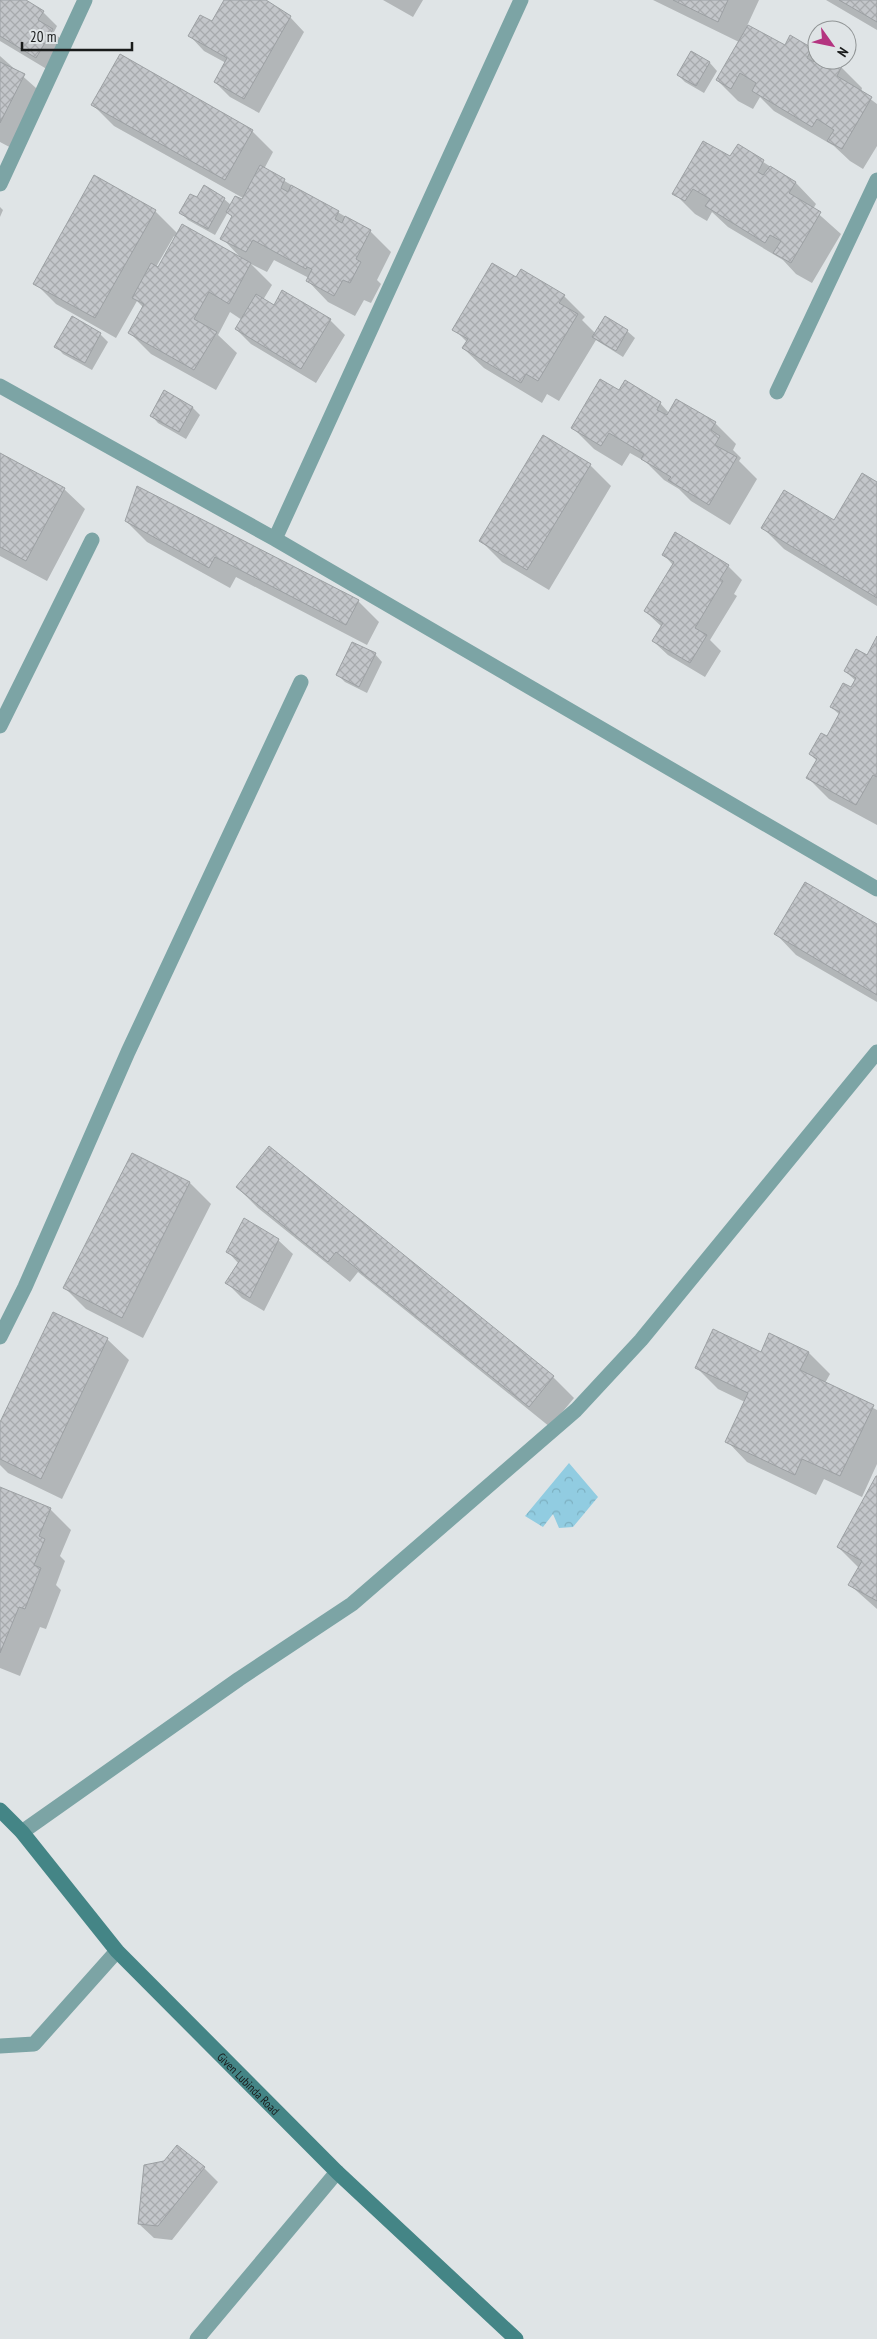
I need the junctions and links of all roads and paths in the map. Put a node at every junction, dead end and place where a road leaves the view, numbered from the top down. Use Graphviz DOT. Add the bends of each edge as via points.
graph roads {
  1 [pos="85,0"];
  2 [pos="521,0"];
  3 [pos="877,180"];
  4 [pos="0,184"];
  5 [pos="0,386"];
  6 [pos="777,392"];
  7 [pos="275,539"];
  8 [pos="92,540"];
  9 [pos="301,682"];
  10 [pos="0,726"];
  11 [pos="877,889"];
  12 [pos="877,1052"];
  13 [pos="0,1337"];
  14 [pos="0,1810"];
  15 [pos="22,1832"];
  16 [pos="117,1951"];
  17 [pos="0,2046"];
  18 [pos="337,2172"];
  19 [pos="197,2339"];
  20 [pos="516,2339"];
  1 -- 4 [label="street"];
  2 -- 7 [label="street"];
  3 -- 6 [label="street"];
  5 -- 7 [label="street"];
  7 -- 11 [label="street"];
  8 -- 10 [label="street"];
  9 -- 13 [label="street" via="128,1052"];
  12 -- 15 [label="street" via="641,1340 576,1410 352,1604 239,1679"];
  14 -- 15 [label="street, Given Lubinda Road"];
  15 -- 16 [label="street, Given Lubinda Road"];
  16 -- 17 [label="street" via="34,2044"];
  16 -- 18 [label="street, Given Lubinda Road"];
  18 -- 19 [label="street"];
  18 -- 20 [label="street, Given Lubinda Road"];
}
